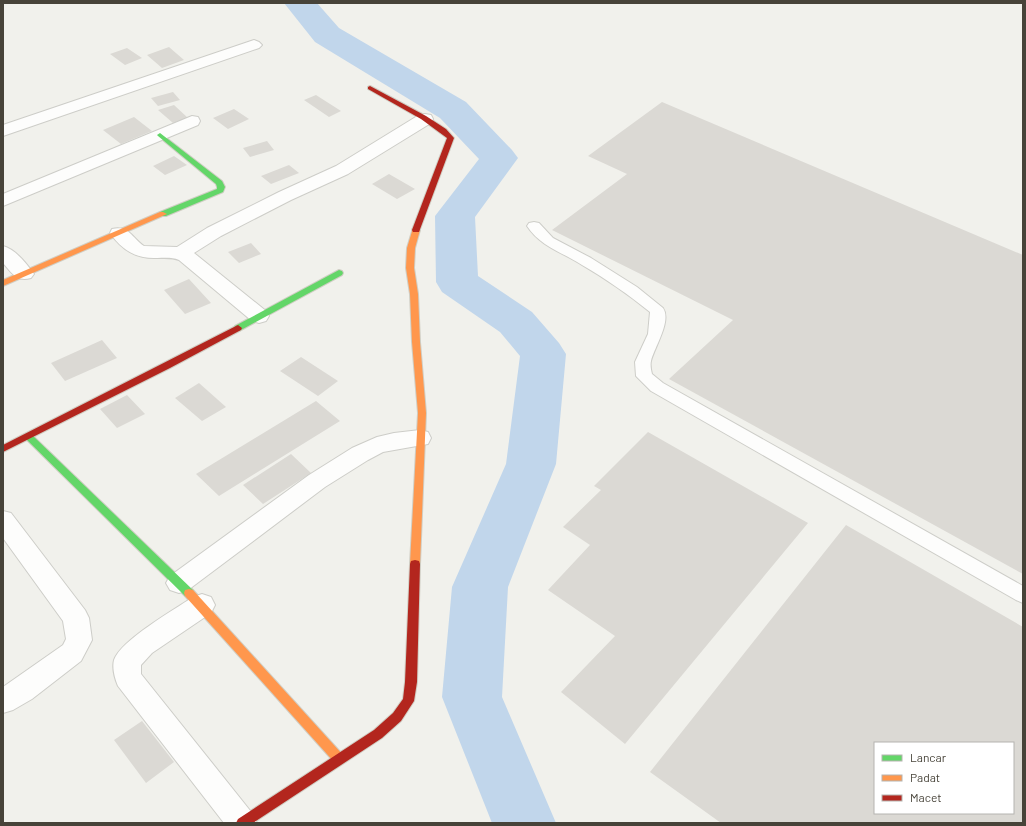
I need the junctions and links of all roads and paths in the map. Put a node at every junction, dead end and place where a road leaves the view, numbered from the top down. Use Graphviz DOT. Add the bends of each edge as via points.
graph roads {
  1 [pos="254,45"];
  2 [pos="370,88"];
  3 [pos="425,119"];
  4 [pos="192,121"];
  5 [pos="3,130"];
  6 [pos="160,135"];
  7 [pos="3,201"];
  8 [pos="534,226"];
  9 [pos="118,233"];
  10 [pos="3,252"];
  11 [pos="181,253"];
  12 [pos="339,273"];
  13 [pos="24,274"];
  14 [pos="3,283"];
  15 [pos="259,316"];
  16 [pos="29,436"];
  17 [pos="420,438"];
  18 [pos="3,449"];
  19 [pos="3,520"];
  20 [pos="179,583"];
  21 [pos="1023,595"];
  22 [pos="202,605"];
  23 [pos="3,702"];
  24 [pos="339,759"];
  25 [pos="242,823"];
  1 -- 5 [label="street"];
  2 -- 3 [label="street"];
  3 -- 11 [label="street" via="342,170 214,232"];
  3 -- 17 [label="street" via="451,138 411,248 410,268 422,413"];
  4 -- 6 [label="street"];
  6 -- 7 [label="street"];
  6 -- 9 [label="street" via="219,183 220,190"];
  8 -- 21 [label="lane" via="548,241 632,290 658,311 655,334 643,362 644,376 658,387"];
  9 -- 11 [label="street" via="139,250"];
  9 -- 13 [label="street"];
  10 -- 13 [label="street"];
  11 -- 15 [label="street"];
  12 -- 15 [label="street"];
  13 -- 14 [label="street"];
  15 -- 16 [label="street"];
  16 -- 18 [label="street"];
  16 -- 20 [label="street"];
  17 -- 20 [label="street" via="377,445 360,454 317,481"];
  17 -- 24 [label="street" via="411,682 408,701 378,734"];
  19 -- 23 [label="street" via="76,618 79,640 72,653"];
  20 -- 22 [label="street"];
  22 -- 24 [label="street"];
  22 -- 25 [label="street" via="143,645 128,662 128,678"];
  24 -- 25 [label="street"];
}
